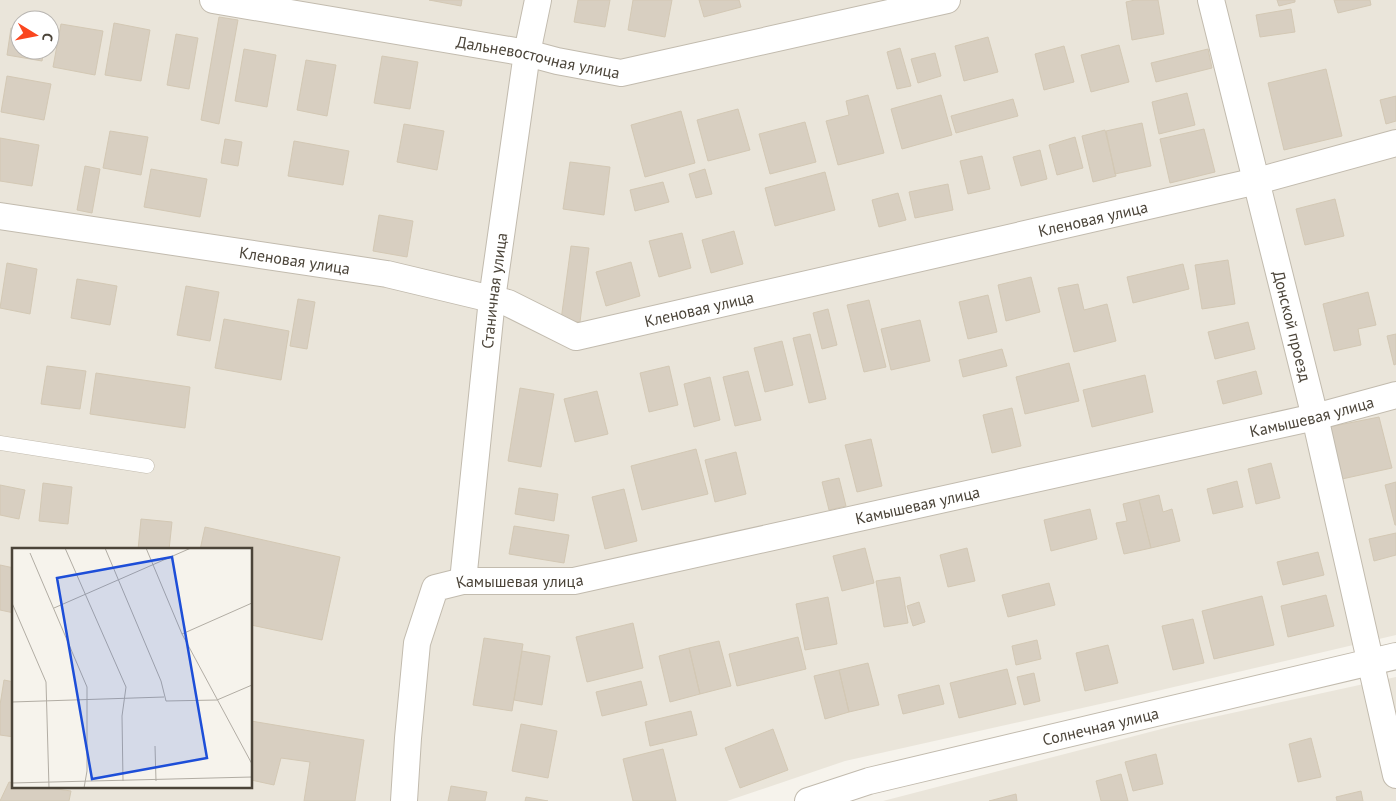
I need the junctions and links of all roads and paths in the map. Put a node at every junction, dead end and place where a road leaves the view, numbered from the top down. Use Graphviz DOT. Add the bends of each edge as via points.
graph roads {
  1 [pos="214,0"];
  2 [pos="538,0"];
  3 [pos="947,0"];
  4 [pos="1211,0"];
  5 [pos="527,53"];
  6 [pos="1396,143"];
  7 [pos="1257,181"];
  8 [pos="0,216"];
  9 [pos="492,299"];
  10 [pos="1396,395"];
  11 [pos="1314,417"];
  12 [pos="0,443"];
  13 [pos="147,466"];
  14 [pos="463,581"];
  15 [pos="1396,656"];
  16 [pos="1370,662"];
  17 [pos="1396,774"];
  18 [pos="872,794"];
  19 [pos="404,801"];
  20 [pos="808,801"];
  1 -- 5 [label="street, Дальневосточная улица"];
  2 -- 5 [label="street, Станичная улица"];
  3 -- 5 [label="street, Дальневосточная улица" via="621,73"];
  4 -- 7 [label="street, Донской проезд"];
  5 -- 9 [label="street, Станичная улица"];
  6 -- 7 [label="street, Кленовая улица"];
  7 -- 9 [label="street, Кленовая улица" via="576,337 508,303"];
  7 -- 11 [label="street, Донской проезд"];
  8 -- 9 [label="street, Кленовая улица" via="388,274"];
  9 -- 14 [label="street, Станичная улица"];
  10 -- 11 [label="street, Камышевая улица"];
  11 -- 14 [label="street, Камышевая улица" via="574,581"];
  11 -- 16 [label="street, Донской проезд"];
  12 -- 13 [label="lane"];
  14 -- 19 [label="street, Камышевая улица" via="435,588 417,643"];
  15 -- 16 [label="street, Солнечная улица"];
  16 -- 17 [label="street, Донской проезд"];
  16 -- 18 [label="street, Солнечная улица"];
  18 -- 20 [label="street, Солнечная улица"];
}
